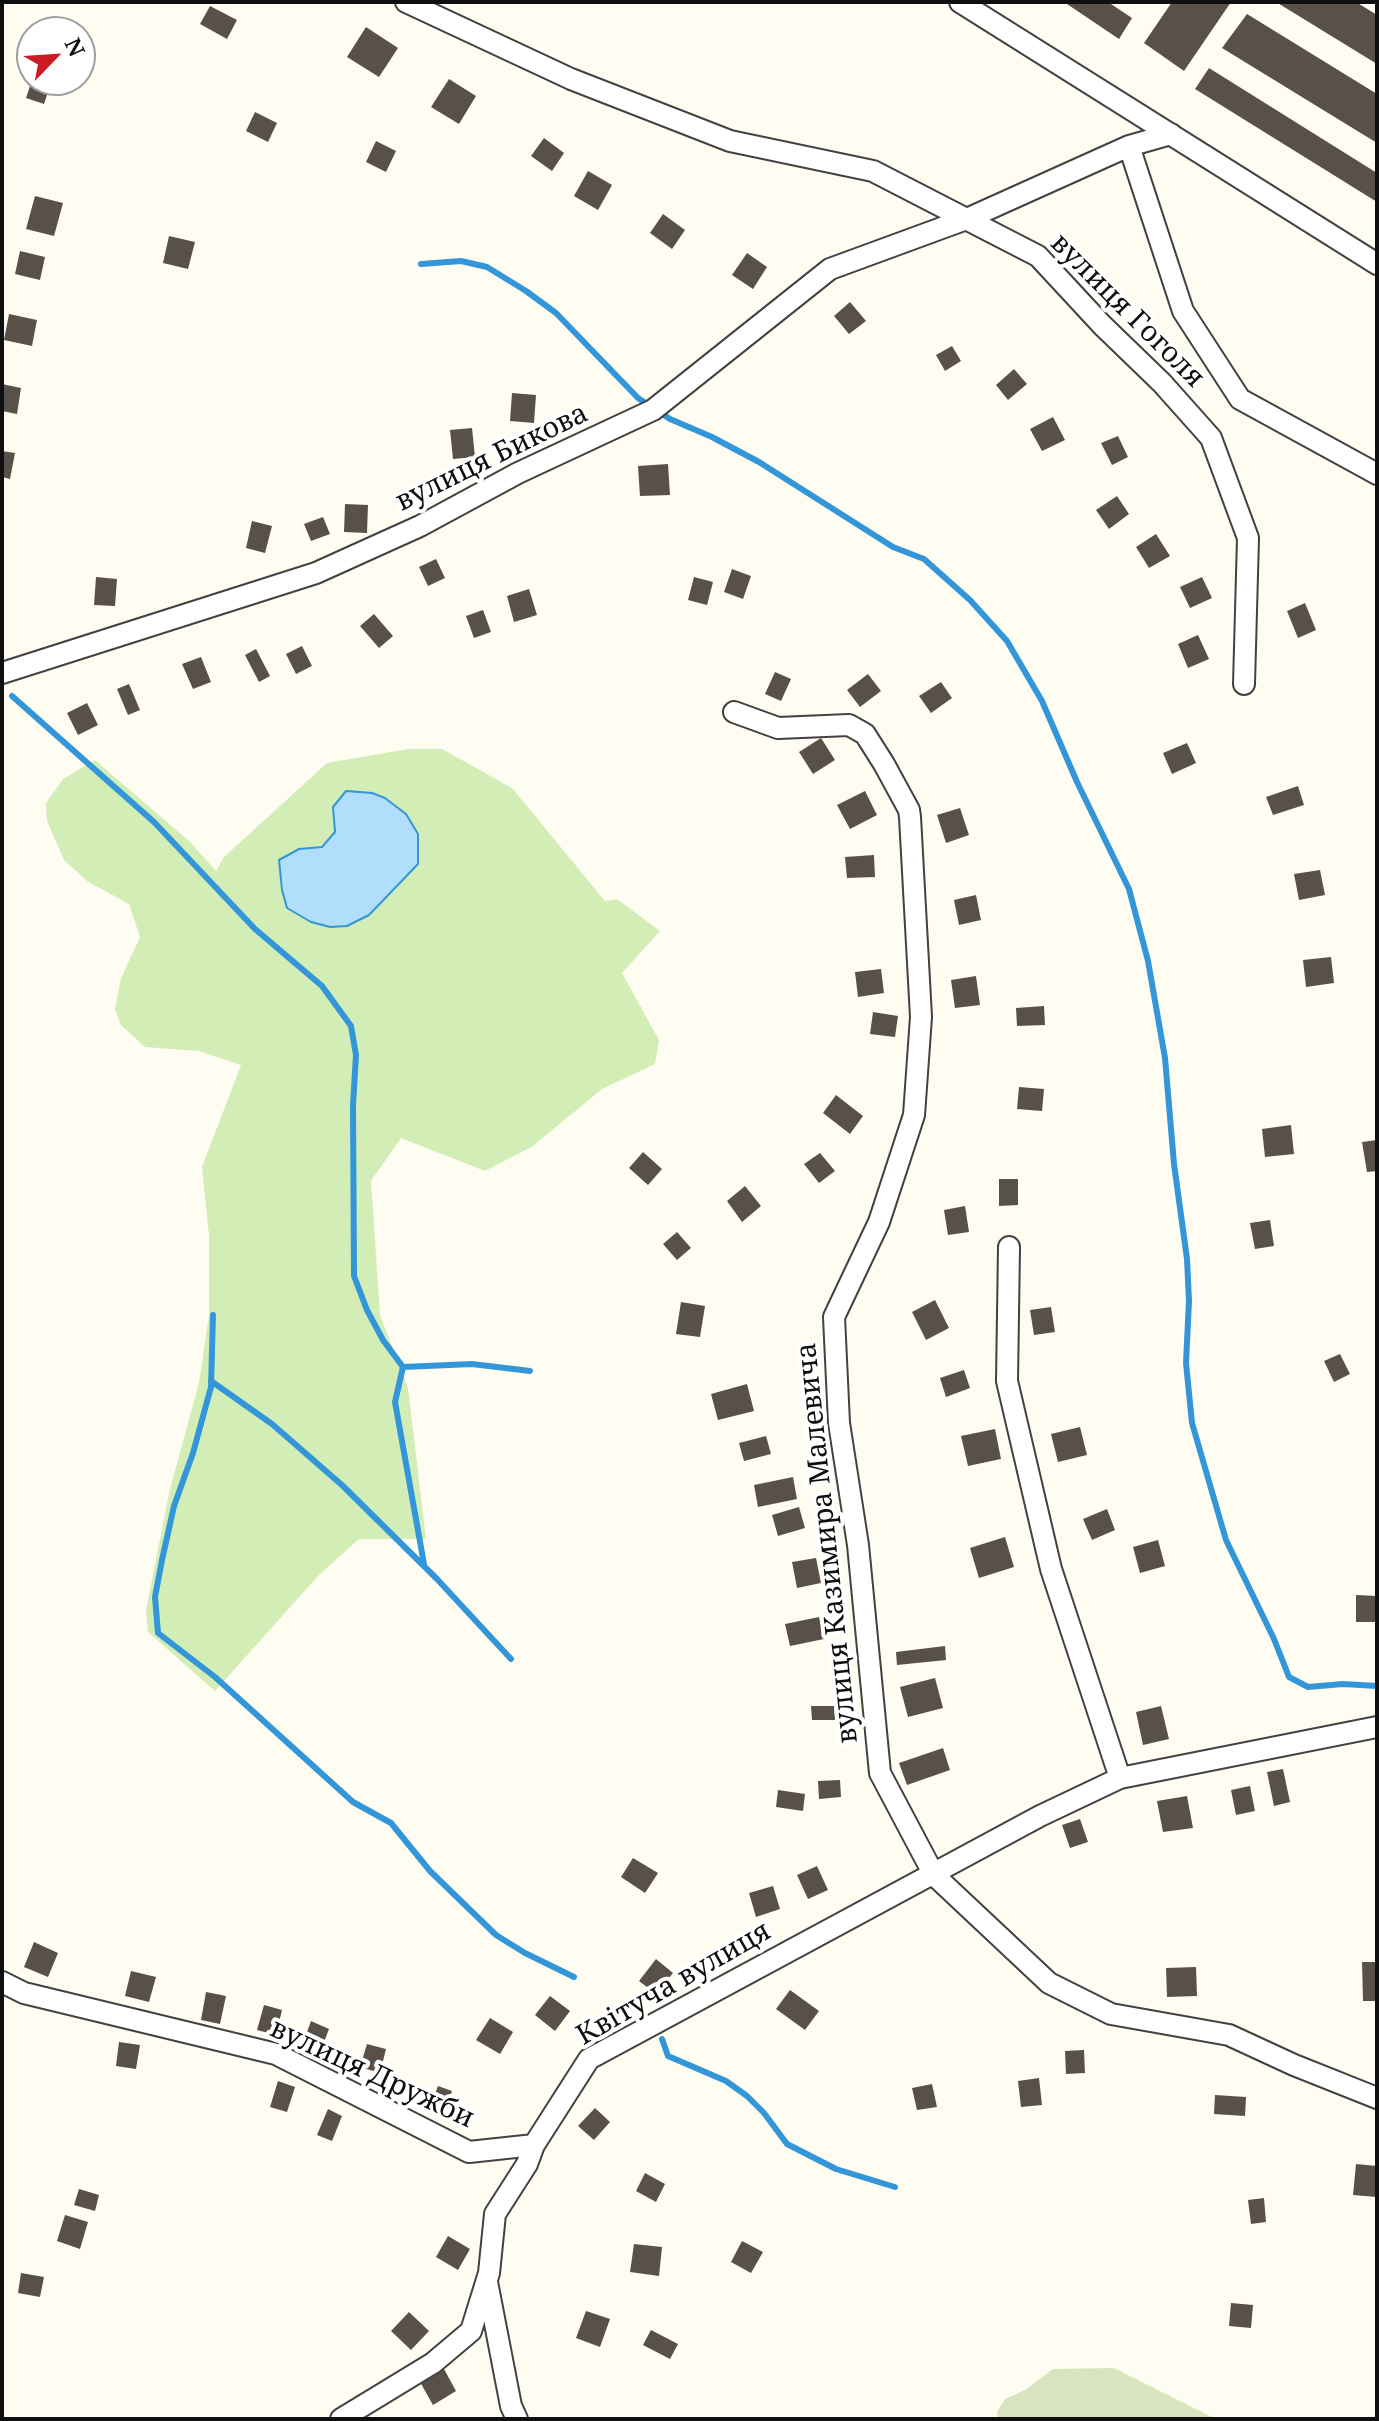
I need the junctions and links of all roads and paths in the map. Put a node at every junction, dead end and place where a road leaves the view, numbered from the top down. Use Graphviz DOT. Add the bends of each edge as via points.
graph roads {
  1 [pos="406,2"];
  2 [pos="960,2"];
  3 [pos="1171,134"];
  4 [pos="1129,146"];
  5 [pos="969,218"];
  6 [pos="1377,264"];
  7 [pos="1377,474"];
  8 [pos="2,673"];
  9 [pos="1244,684"];
  10 [pos="734,712"];
  11 [pos="1009,1247"];
  12 [pos="1377,1727"];
  13 [pos="1120,1778"];
  14 [pos="934,1875"];
  15 [pos="2,1982"];
  16 [pos="1377,2098"];
  17 [pos="534,2145"];
  18 [pos="487,2279"];
  19 [pos="341,2419"];
  20 [pos="517,2419"];
  1 -- 5 [label="street, вулиця Гоголя" via="571,79 730,141 873,171"];
  2 -- 3 [label="street"];
  3 -- 4 [label="street, вулиця Бикова"];
  3 -- 6 [label="street"];
  4 -- 5 [label="street, вулиця Бикова"];
  4 -- 7 [label="street" via="1183,311 1240,399"];
  5 -- 8 [label="street, вулиця Бикова" via="830,269 653,410 420,526 316,573"];
  5 -- 9 [label="street, вулиця Гоголя" via="1038,256 1211,438 1248,538"];
  10 -- 14 [label="street, вулиця Казимира Малевича" via="778,728 857,729 865,734 909,810 921,1017 914,1115 879,1222 834,1317 839,1423 858,1545 880,1773"];
  11 -- 13 [label="street" via="1007,1381 1051,1569"];
  12 -- 13 [label="street, Квітуча вулиця"];
  13 -- 14 [label="street, Квітуча вулиця"];
  14 -- 16 [label="street" via="1049,1983 1111,2014 1229,2035"];
  14 -- 17 [label="street, Квітуча вулиця" via="589,2059"];
  15 -- 17 [label="street, вулиця Дружби" via="24,1993 276,2054 469,2152"];
  17 -- 18 [label="street, Квітуча вулиця" via="495,2214"];
  18 -- 19 [label="street, Квітуча вулиця" via="471,2331 433,2363"];
  18 -- 20 [label="street"];
}
